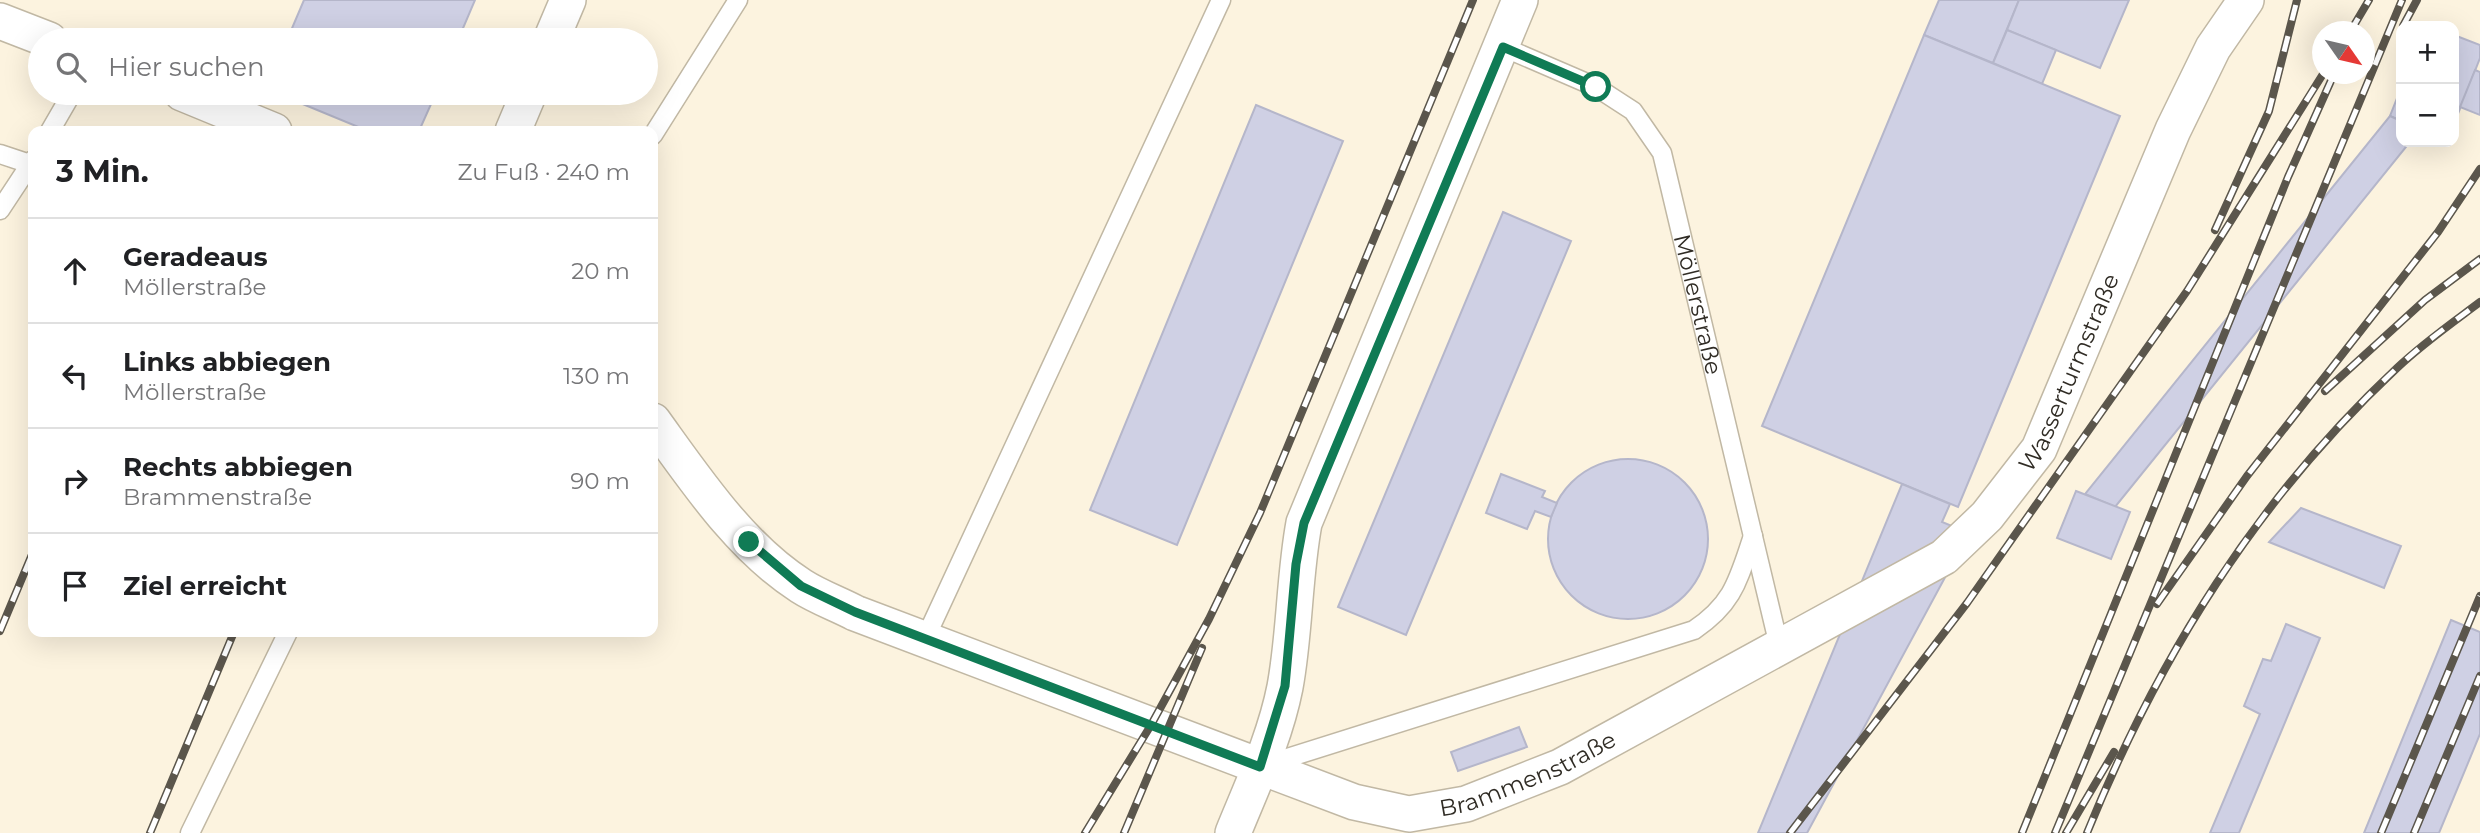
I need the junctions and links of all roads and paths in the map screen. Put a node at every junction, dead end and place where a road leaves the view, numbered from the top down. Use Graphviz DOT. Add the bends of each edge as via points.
graph roads {
  1 [pos="568,0"];
  2 [pos="738,0"];
  3 [pos="1221,0"];
  4 [pos="1520,0"];
  5 [pos="2246,0"];
  6 [pos="0,21"];
  7 [pos="556,28"];
  8 [pos="28,32"];
  9 [pos="1503,47"];
  10 [pos="65,105"];
  11 [pos="212,105"];
  12 [pos="524,105"];
  13 [pos="53,126"];
  14 [pos="262,126"];
  15 [pos="515,126"];
  16 [pos="658,127"];
  17 [pos="0,154"];
  18 [pos="28,162"];
  19 [pos="28,169"];
  20 [pos="0,209"];
  21 [pos="658,428"];
  22 [pos="1753,536"];
  23 [pos="286,637"];
  24 [pos="925,639"];
  25 [pos="1779,646"];
  26 [pos="1260,767"];
  27 [pos="190,833"];
  28 [pos="1233,833"];
  1 -- 7 [label="street"];
  2 -- 16 [label="lane"];
  3 -- 24 [label="lane"];
  4 -- 9 [label="street"];
  5 -- 25 [label="street, Wasserturmstraße" via="2213,48 2172,130 2039,449 1987,516 1944,556"];
  6 -- 8 [label="street"];
  9 -- 22 [label="lane, Möllerstraße" via="1596,87 1633,111 1662,153"];
  9 -- 26 [label="street" via="1304,523 1285,686"];
  10 -- 13 [label="lane"];
  11 -- 14 [label="street"];
  12 -- 15 [label="street"];
  17 -- 18 [label="lane"];
  19 -- 20 [label="lane"];
  21 -- 24 [label="street, Brammenstraße" via="695,480 749,542 801,586"];
  22 -- 25 [label="lane, Möllerstraße"];
  22 -- 26 [label="lane" via="1738,581 1717,614 1694,630"];
  23 -- 27 [label="lane"];
  24 -- 26 [label="street, Brammenstraße"];
  25 -- 26 [label="street, Brammenstraße" via="1560,767 1466,804 1409,814 1354,802"];
  26 -- 28 [label="street"];
}
